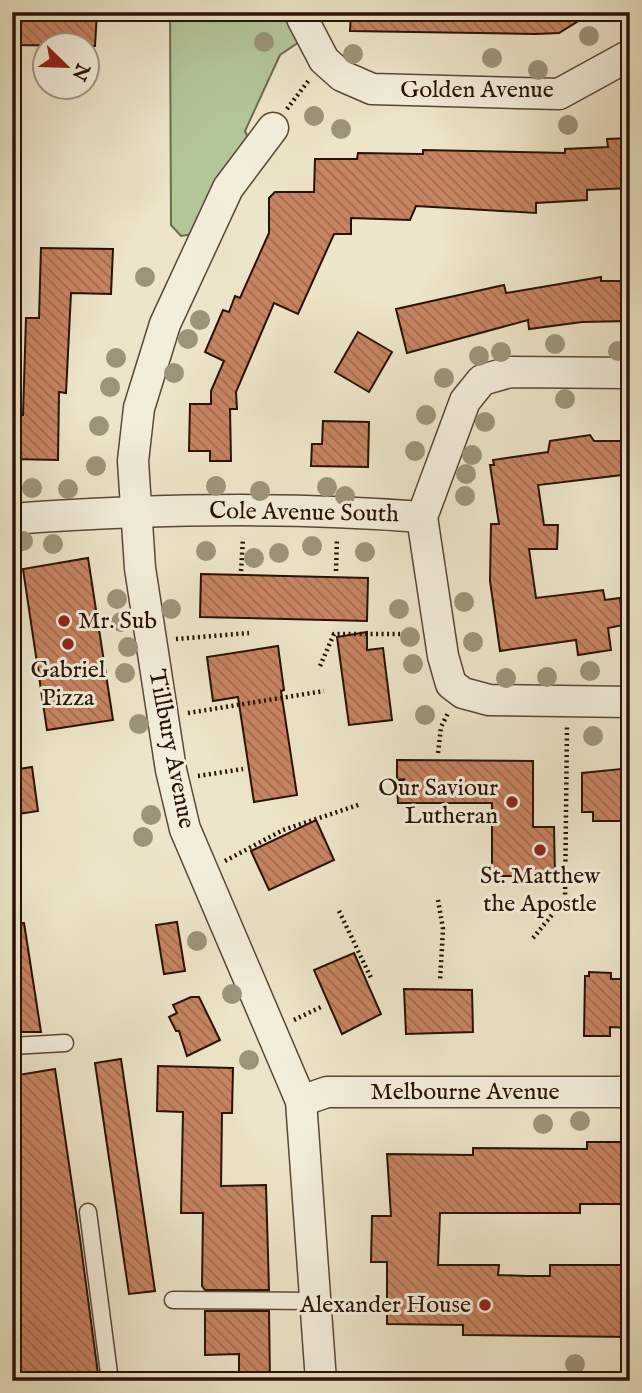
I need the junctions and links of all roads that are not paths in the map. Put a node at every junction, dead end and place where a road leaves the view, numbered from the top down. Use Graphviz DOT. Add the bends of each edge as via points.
graph roads {
  1 [pos="304,12"];
  2 [pos="630,55"];
  3 [pos="274,128"];
  4 [pos="630,373"];
  5 [pos="137,510"];
  6 [pos="422,517"];
  7 [pos="12,519"];
  8 [pos="630,702"];
  9 [pos="65,1043"];
  10 [pos="12,1046"];
  11 [pos="630,1091"];
  12 [pos="301,1101"];
  13 [pos="88,1212"];
  14 [pos="173,1300"];
  15 [pos="315,1301"];
  16 [pos="110,1381"];
  17 [pos="321,1381"];
  1 -- 2 [label="street, Golden Avenue" via="302,18 324,60 342,76 372,89 559,94"];
  3 -- 5 [label="street, Tillbury Avenue" via="228,188 165,324 136,426"];
  4 -- 6 [label="street, Cole Avenue South" via="510,372 482,380 465,401"];
  5 -- 6 [label="street, Cole Avenue South"];
  5 -- 7 [label="street, Cole Avenue South"];
  5 -- 12 [label="street, Tillbury Avenue" via="140,568 171,770 185,829"];
  6 -- 8 [label="street" via="451,684 463,693 489,700"];
  9 -- 10 [label="lane"];
  11 -- 12 [label="street, Melbourne Avenue" via="327,1091"];
  12 -- 15 [label="street, Tillbury Avenue"];
  13 -- 16 [label="lane"];
  14 -- 15 [label="lane"];
  15 -- 17 [label="street, Tillbury Avenue"];
}
